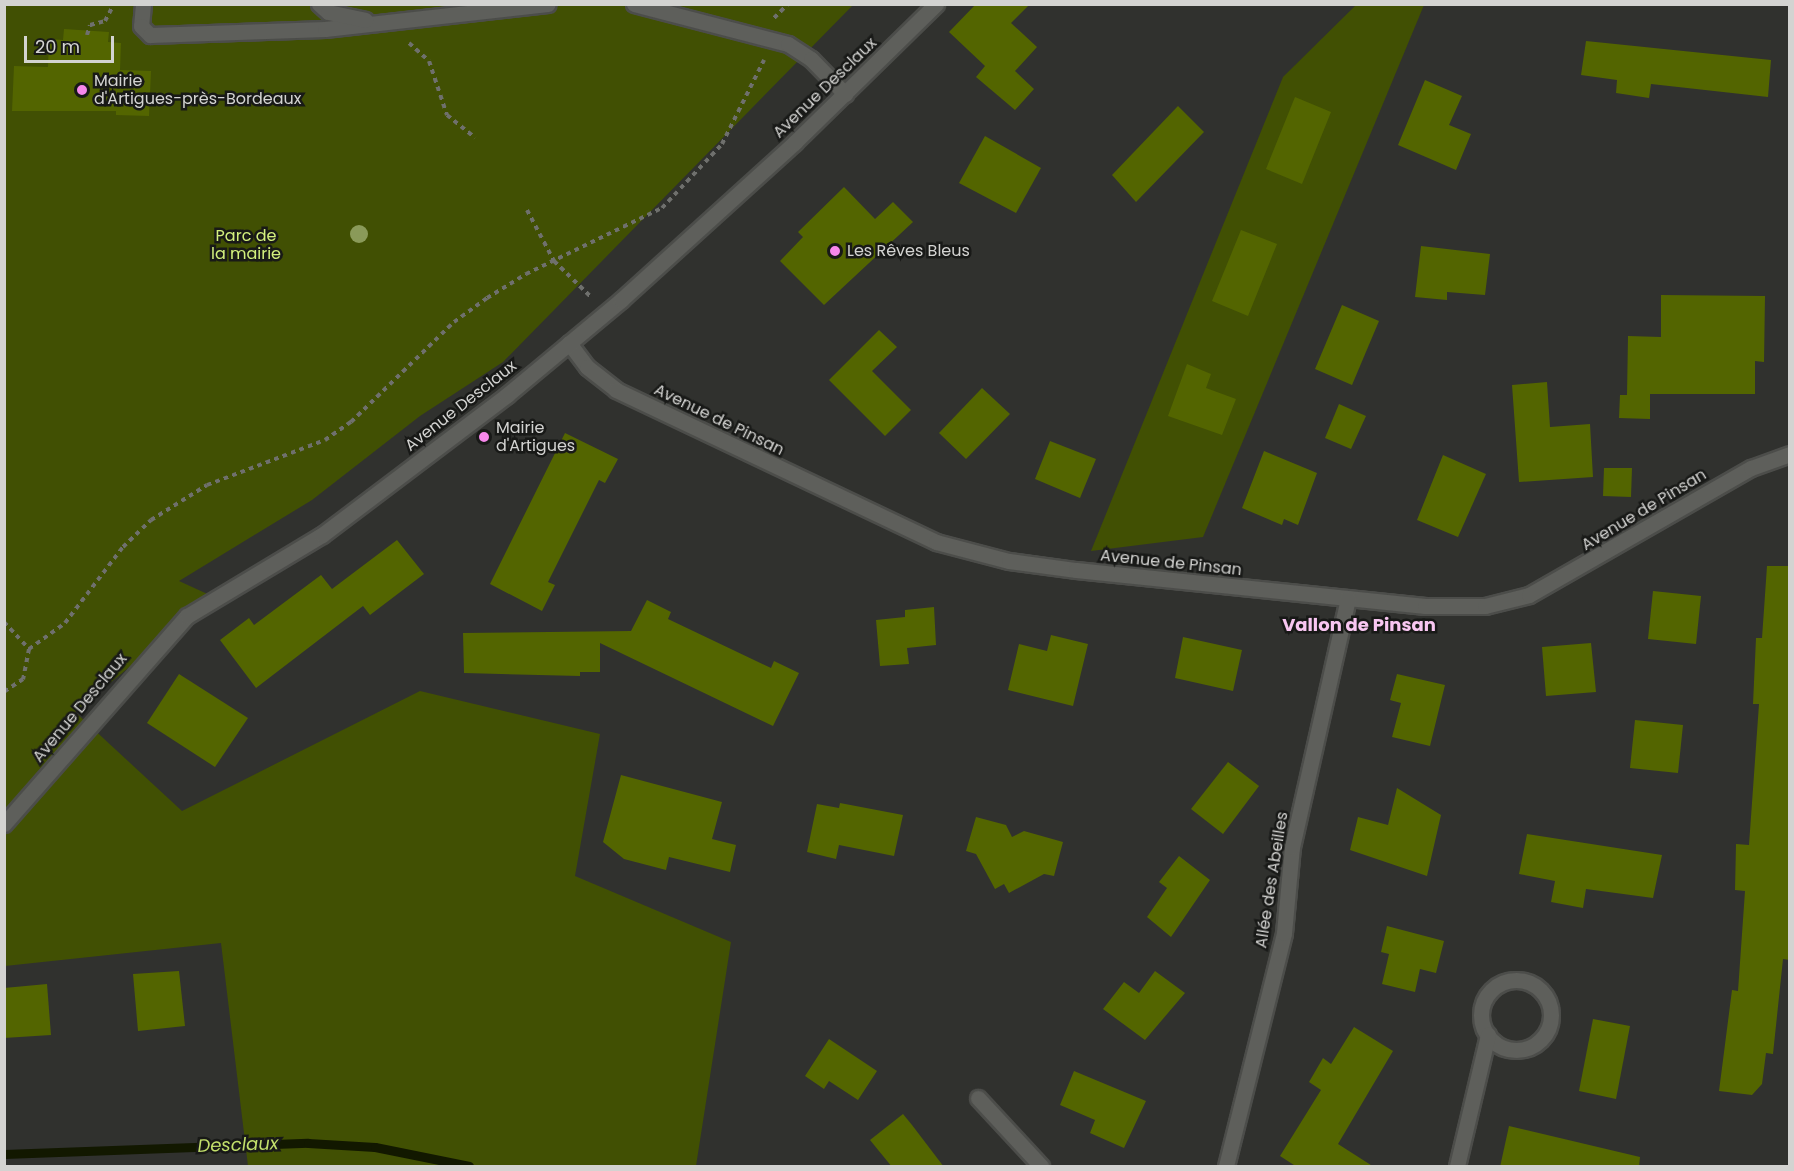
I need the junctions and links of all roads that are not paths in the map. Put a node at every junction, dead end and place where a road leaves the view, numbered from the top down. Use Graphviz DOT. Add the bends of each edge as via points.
graph roads {
  1 [pos="143,4"];
  2 [pos="319,4"];
  3 [pos="548,4"];
  4 [pos="634,4"];
  5 [pos="936,4"];
  6 [pos="377,22"];
  7 [pos="845,94"];
  8 [pos="569,343"];
  9 [pos="1790,454"];
  10 [pos="1348,598"];
  11 [pos="4,825"];
  12 [pos="1488,1035"];
  13 [pos="978,1098"];
  14 [pos="1041,1167"];
  15 [pos="1226,1167"];
  16 [pos="1457,1167"];
  1 -- 6 [label="street" via="141,26 150,35 325,29"];
  2 -- 6 [label="street" via="328,12"];
  3 -- 6 [label="street"];
  4 -- 7 [label="street" via="800,50"];
  5 -- 7 [label="street, Avenue Desclaux"];
  7 -- 8 [label="street, Avenue Desclaux"];
  8 -- 10 [label="street, Avenue de Pinsan" via="587,367 616,390 936,542 1010,561 1076,570"];
  8 -- 11 [label="street, Avenue Desclaux" via="322,535 187,616"];
  9 -- 10 [label="street, Avenue de Pinsan" via="1751,468 1529,595 1485,606 1425,606"];
  10 -- 15 [label="street, Allée des Abeilles" via="1292,847 1284,933"];
  12 -- 12 [label="street" via="1509,1049 1540,1040 1551,1021 1541,990 1520,980 1497,986 1483,1004"];
  12 -- 16 [label="street"];
  13 -- 14 [label="street"];
}
